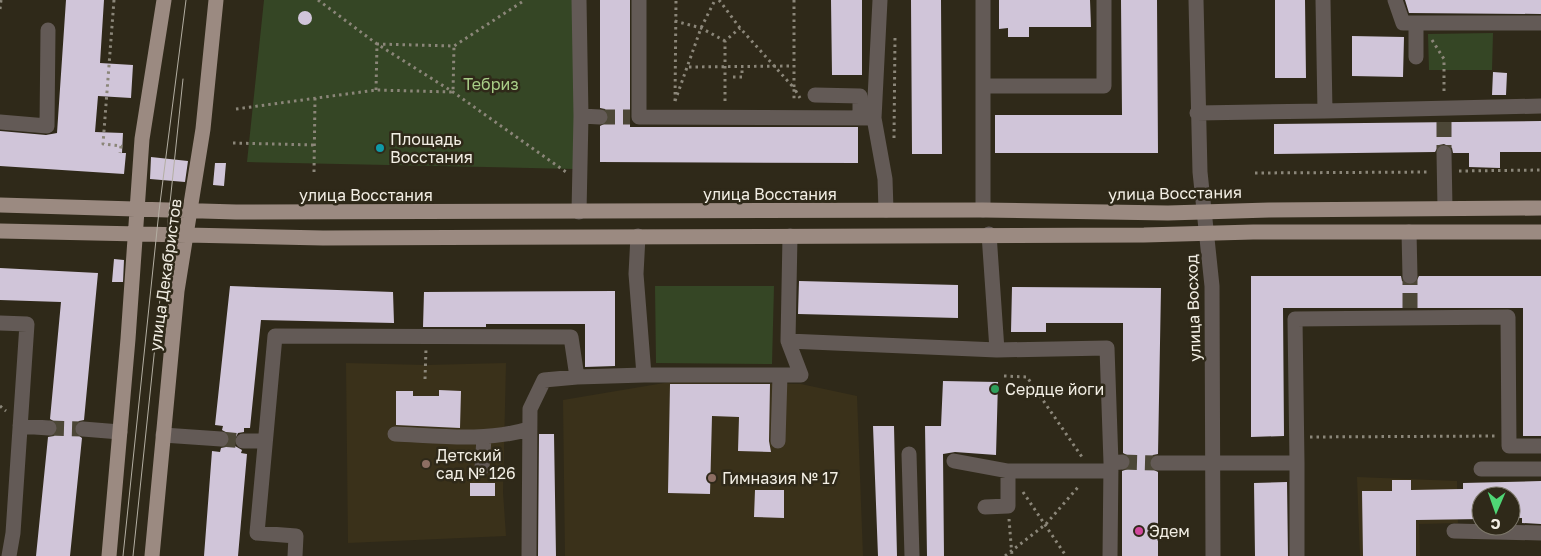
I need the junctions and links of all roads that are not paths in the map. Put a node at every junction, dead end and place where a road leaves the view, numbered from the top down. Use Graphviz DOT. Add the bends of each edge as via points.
graph roads {
  1 [pos="164,0"];
  2 [pos="216,0"];
  3 [pos="579,0"];
  4 [pos="640,0"];
  5 [pos="880,0"];
  6 [pos="983,0"];
  7 [pos="1104,0"];
  8 [pos="1196,0"];
  9 [pos="1322,0"];
  10 [pos="1395,0"];
  11 [pos="1541,23"];
  12 [pos="1416,24"];
  13 [pos="48,30"];
  14 [pos="1416,57"];
  15 [pos="983,86"];
  16 [pos="809,98"];
  17 [pos="1541,106"];
  18 [pos="1325,111"];
  19 [pos="1197,114"];
  20 [pos="581,116"];
  21 [pos="600,117"];
  22 [pos="867,118"];
  23 [pos="0,122"];
  24 [pos="1444,153"];
  25 [pos="0,205"];
  26 [pos="1445,208"];
  27 [pos="1541,208"];
  28 [pos="137,210"];
  29 [pos="886,210"];
  30 [pos="983,210"];
  31 [pos="191,211"];
  32 [pos="1202,211"];
  33 [pos="579,212"];
  34 [pos="0,231"];
  35 [pos="1409,232"];
  36 [pos="1541,232"];
  37 [pos="989,234"];
  38 [pos="1206,234"];
  39 [pos="136,235"];
  40 [pos="187,235"];
  41 [pos="638,236"];
  42 [pos="790,236"];
  43 [pos="1410,276"];
  44 [pos="0,323"];
  45 [pos="788,341"];
  46 [pos="998,350"];
  47 [pos="644,375"];
  48 [pos="780,375"];
  49 [pos="577,377"];
  50 [pos="20,426"];
  51 [pos="49,428"];
  52 [pos="83,429"];
  53 [pos="529,429"];
  54 [pos="120,432"];
  55 [pos="395,434"];
  56 [pos="163,435"];
  57 [pos="484,438"];
  58 [pos="221,439"];
  59 [pos="243,441"];
  60 [pos="264,441"];
  61 [pos="778,441"];
  62 [pos="1541,446"];
  63 [pos="909,454"];
  64 [pos="954,461"];
  65 [pos="1297,462"];
  66 [pos="1158,463"];
  67 [pos="1213,463"];
  68 [pos="1115,465"];
  69 [pos="482,468"];
  70 [pos="1541,469"];
  71 [pos="1481,470"];
  72 [pos="1008,471"];
  73 [pos="985,507"];
  74 [pos="1454,531"];
  75 [pos="1541,533"];
  76 [pos="9,556"];
  77 [pos="109,556"];
  78 [pos="152,556"];
  79 [pos="295,556"];
  80 [pos="529,556"];
  81 [pos="912,556"];
  82 [pos="1110,556"];
  83 [pos="1213,556"];
  84 [pos="1297,556"];
  1 -- 28 [label="main road, улица Декабристов" via="144,130"];
  2 -- 31 [label="main road, улица Декабристов"];
  3 -- 20 [label="street"];
  4 -- 22 [label="street" via="634,117"];
  5 -- 22 [label="street"];
  6 -- 15 [label="street"];
  7 -- 15 [label="street" via="1104,86"];
  8 -- 19 [label="street, улица Восход"];
  9 -- 18 [label="street"];
  10 -- 12 [label="street" via="1403,23"];
  11 -- 12 [label="street"];
  12 -- 14 [label="street"];
  13 -- 23 [label="street" via="47,126"];
  15 -- 30 [label="street"];
  16 -- 22 [label="street" via="860,96"];
  17 -- 18 [label="street" via="1444,115"];
  18 -- 19 [label="street"];
  19 -- 32 [label="street, улица Восход"];
  20 -- 21 [label="street"];
  20 -- 33 [label="street"];
  22 -- 29 [label="street" via="886,179"];
  24 -- 26 [label="street"];
  25 -- 28 [label="main road, улица Восстания"];
  26 -- 27 [label="main road, улица Восстания"];
  26 -- 32 [label="main road, улица Восстания"];
  28 -- 31 [label="main road, улица Восстания"];
  28 -- 39 [label="main road, улица Декабристов"];
  29 -- 30 [label="main road, улица Восстания"];
  29 -- 33 [label="main road, улица Восстания"];
  30 -- 32 [label="main road, улица Восстания"];
  31 -- 33 [label="main road, улица Восстания"];
  31 -- 40 [label="main road, улица Декабристов"];
  32 -- 38 [label="street, улица Восход"];
  34 -- 39 [label="main road"];
  35 -- 36 [label="main road"];
  35 -- 38 [label="main road"];
  35 -- 43 [label="street"];
  37 -- 38 [label="main road"];
  37 -- 42 [label="main road"];
  37 -- 46 [label="street"];
  38 -- 67 [label="street, улица Восход" via="1212,286"];
  39 -- 40 [label="main road"];
  39 -- 54 [label="main road, улица Декабристов"];
  40 -- 41 [label="main road" via="323,238"];
  40 -- 56 [label="main road, улица Декабристов" via="177,291"];
  41 -- 42 [label="main road"];
  41 -- 47 [label="street" via="636,274"];
  42 -- 45 [label="street"];
  44 -- 50 [label="street" via="27,324"];
  45 -- 46 [label="street"];
  45 -- 48 [label="street" via="801,375"];
  46 -- 68 [label="street" via="1107,348"];
  47 -- 48 [label="street"];
  47 -- 49 [label="street"];
  48 -- 61 [label="street"];
  49 -- 53 [label="street" via="544,380 530,409"];
  49 -- 60 [label="street" via="571,337 275,336"];
  50 -- 51 [label="street"];
  50 -- 76 [label="street" via="14,533"];
  52 -- 54 [label="street"];
  53 -- 57 [label="street"];
  53 -- 80 [label="street"];
  54 -- 77 [label="main road, улица Декабристов"];
  55 -- 57 [label="street"];
  56 -- 58 [label="street"];
  56 -- 78 [label="main road, улица Декабристов"];
  57 -- 69 [label="street"];
  59 -- 60 [label="street"];
  60 -- 79 [label="street" via="257,533 296,536"];
  62 -- 65 [label="street" via="1509,446 1508,317 1410,313 1295,319"];
  63 -- 81 [label="street"];
  64 -- 72 [label="street"];
  65 -- 67 [label="street"];
  65 -- 84 [label="street"];
  66 -- 67 [label="street"];
  67 -- 83 [label="street, улица Восход"];
  68 -- 72 [label="street" via="1092,471"];
  68 -- 82 [label="street"];
  70 -- 71 [label="street"];
  72 -- 73 [label="street" via="1008,506"];
  74 -- 75 [label="street"];
}
